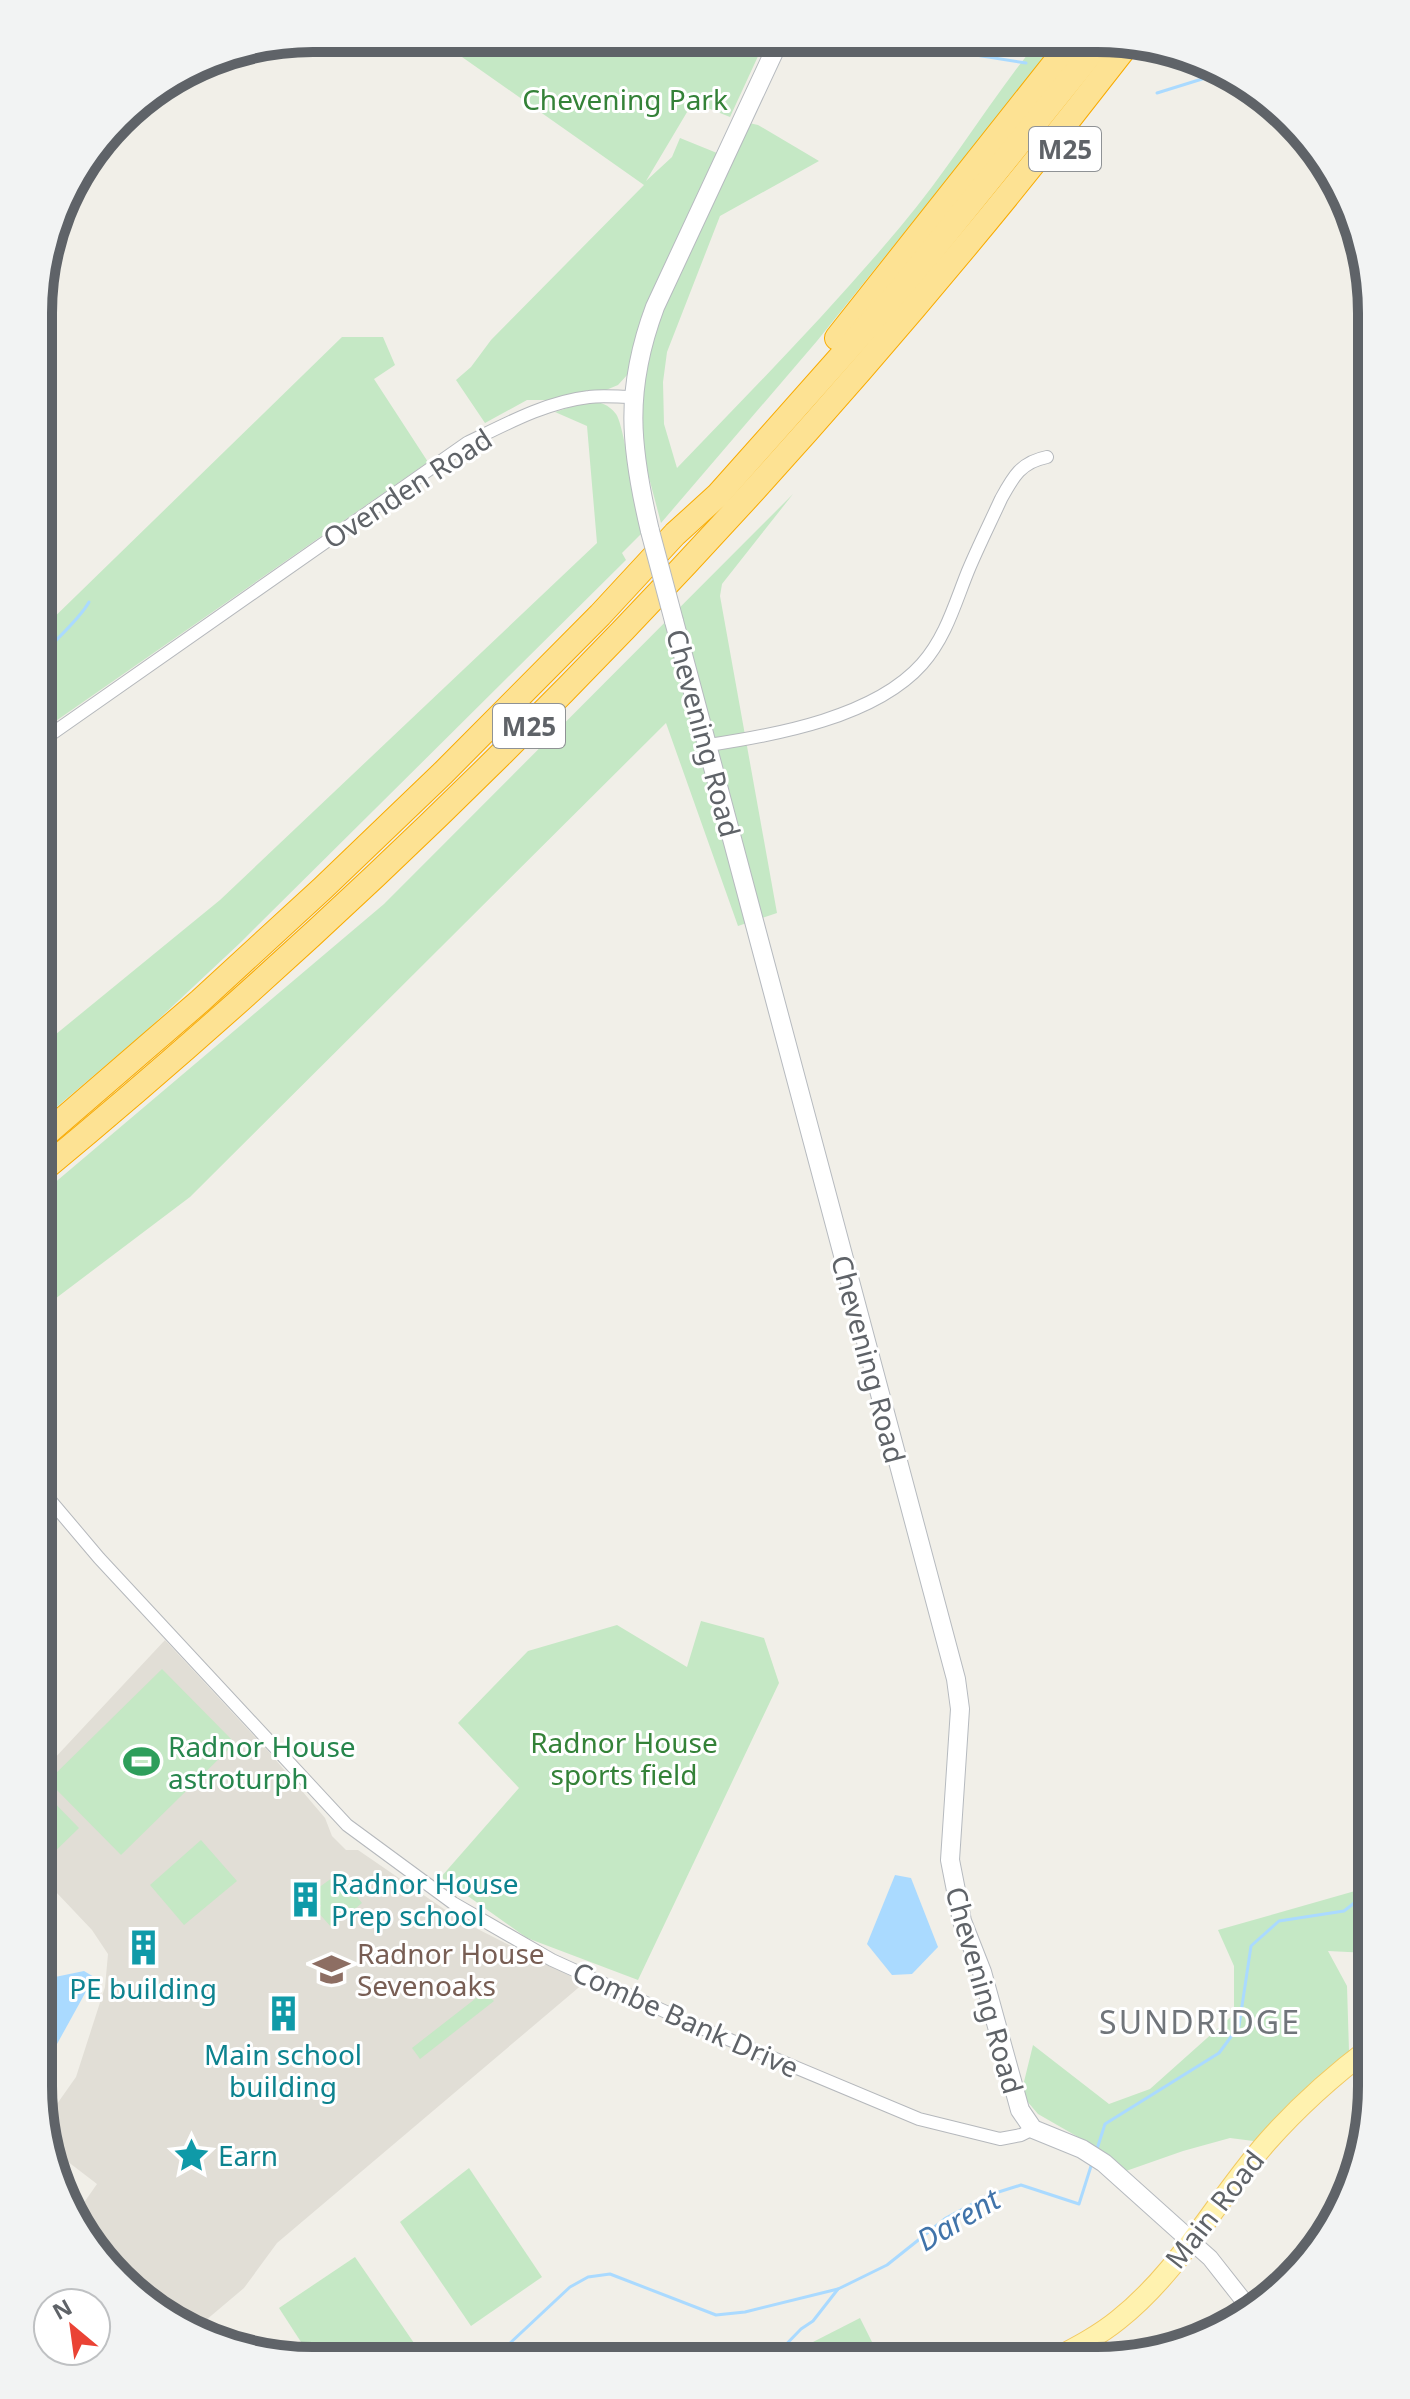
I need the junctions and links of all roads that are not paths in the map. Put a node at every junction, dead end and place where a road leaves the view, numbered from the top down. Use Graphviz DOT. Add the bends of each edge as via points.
graph roads {
  1 [pos="774,52"];
  2 [pos="1064,52"];
  3 [pos="1092,52"];
  4 [pos="1120,53"];
  5 [pos="1138,56"];
  6 [pos="971,240"];
  7 [pos="633,397"];
  8 [pos="1047,457"];
  9 [pos="675,534"];
  10 [pos="52,734"];
  11 [pos="709,745"];
  12 [pos="52,1129"];
  13 [pos="52,1162"];
  14 [pos="52,1502"];
  15 [pos="1357,2059"];
  16 [pos="1033,2129"];
  17 [pos="1192,2242"];
  18 [pos="1244,2301"];
  19 [pos="1076,2347"];
  1 -- 7 [label="main road" via="655,307"];
  2 -- 9 [label="highway, M25" via="936,217"];
  3 -- 9 [label="highway, M25" via="843,356 718,495"];
  4 -- 6 [label="highway, M25"];
  5 -- 6 [label="highway, M25" via="1052,164"];
  6 -- 13 [label="highway, M25" via="768,475 561,694 300,947"];
  7 -- 10 [label="street, Ovenden Road" via="560,403 467,443"];
  7 -- 11 [label="main road, Chevening Road, bridge" via="634,451 650,531"];
  8 -- 11 [label="street" via="1022,467 1013,479 941,637 895,688 811,723"];
  9 -- 12 [label="highway, M25" via="561,655 323,888"];
  11 -- 16 [label="main road, Chevening Road" via="945,1634 960,1709 950,1860 962,1921 982,1972 1014,2091"];
  14 -- 16 [label="street, Combe Bank Drive" via="318,1796 363,1837 453,1903 552,1960 919,2119 1000,2139"];
  15 -- 17 [label="main road, Main Road" via="1268,2141"];
  16 -- 17 [label="main road, Chevening Road" via="1104,2163"];
  17 -- 18 [label="street"];
  17 -- 19 [label="main road, Main Road" via="1119,2320"];
}
